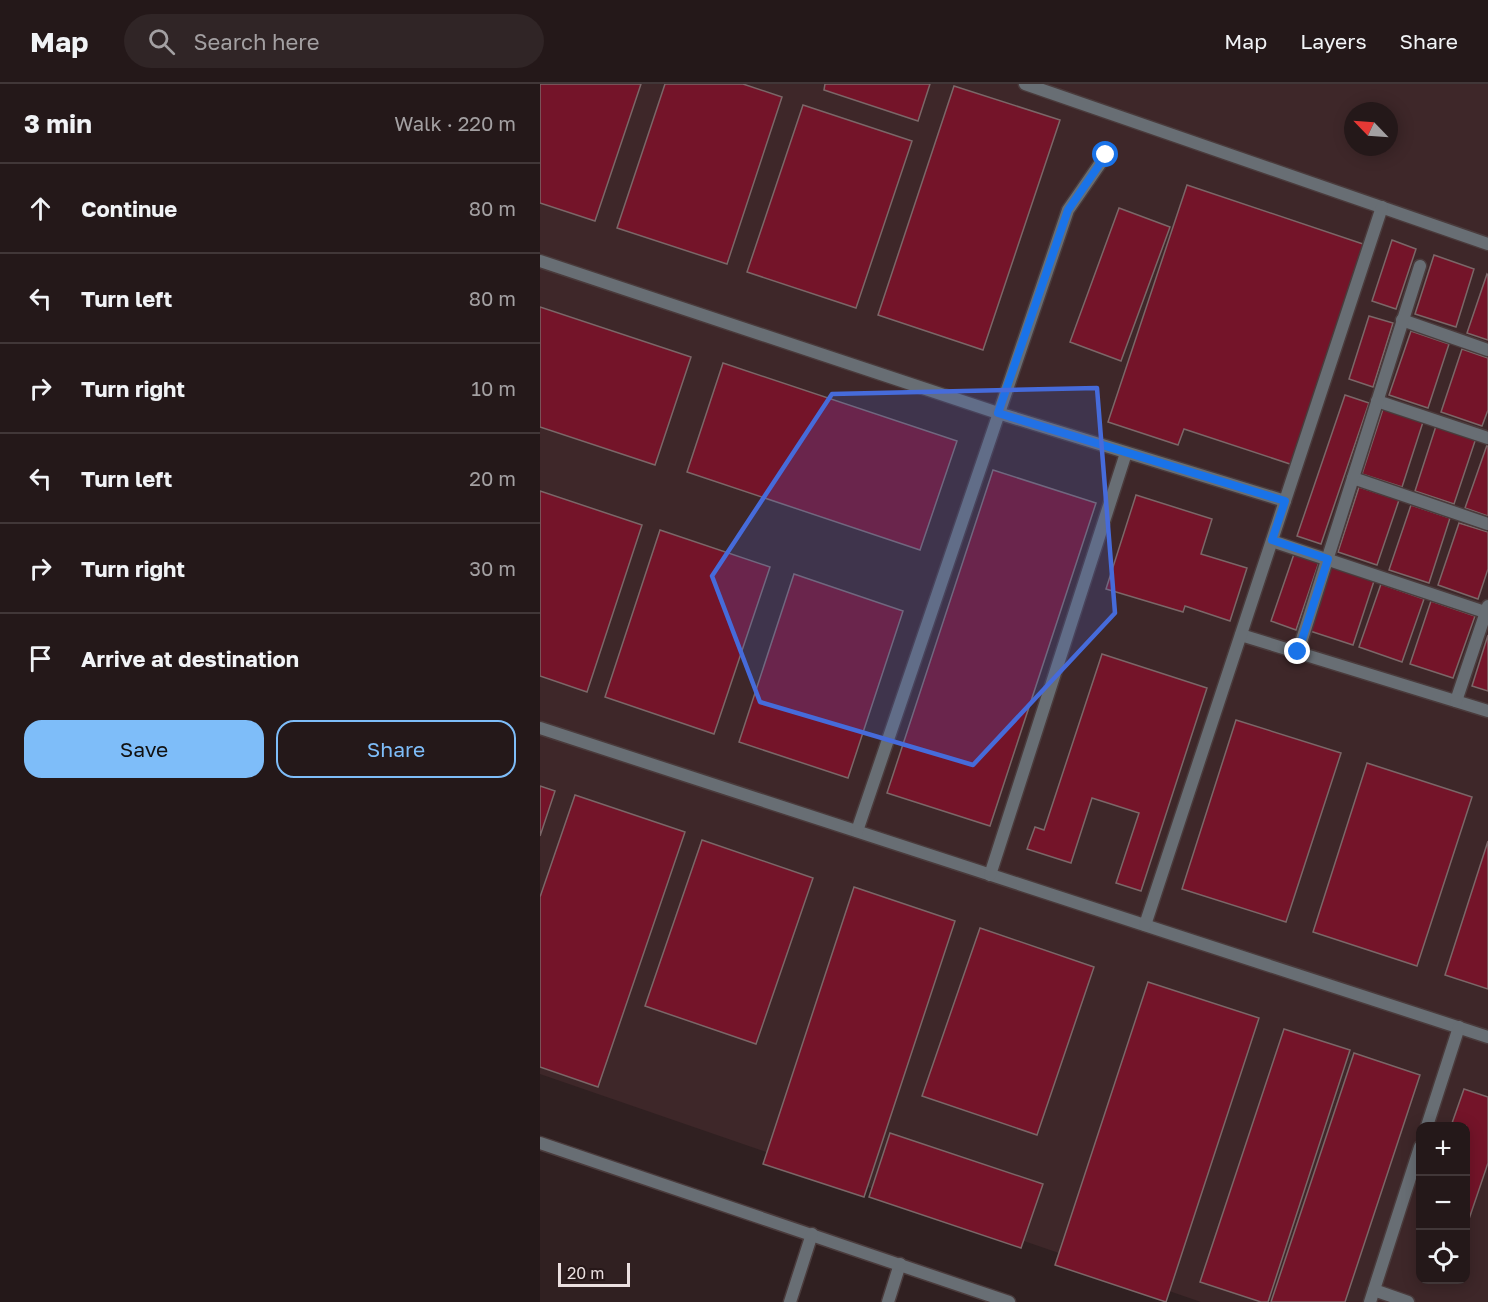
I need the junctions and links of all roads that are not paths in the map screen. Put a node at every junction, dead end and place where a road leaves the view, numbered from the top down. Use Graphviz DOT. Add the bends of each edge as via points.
graph roads {
  1 [pos="1025,84"];
  2 [pos="1106,155"];
  3 [pos="1382,207"];
  4 [pos="1488,244"];
  5 [pos="540,261"];
  6 [pos="1420,266"];
  7 [pos="1402,320"];
  8 [pos="1488,350"];
  9 [pos="1377,401"];
  10 [pos="998,413"];
  11 [pos="1488,438"];
  12 [pos="1126,453"];
  13 [pos="1353,478"];
  14 [pos="1285,501"];
  15 [pos="1488,524"];
  16 [pos="1272,540"];
  17 [pos="1328,559"];
  18 [pos="1487,610"];
  19 [pos="1241,635"];
  20 [pos="1298,652"];
  21 [pos="1456,701"];
  22 [pos="1488,711"];
  23 [pos="540,728"];
  24 [pos="857,831"];
  25 [pos="990,875"];
  26 [pos="1145,925"];
  27 [pos="1460,1028"];
  28 [pos="1488,1037"];
  29 [pos="1428,1122"];
  30 [pos="540,1143"];
  31 [pos="1416,1159"];
  32 [pos="812,1234"];
  33 [pos="900,1264"];
  34 [pos="1372,1296"];
  35 [pos="790,1302"];
  36 [pos="888,1302"];
  37 [pos="1009,1302"];
  38 [pos="1408,1302"];
  1 -- 3 [label="street"];
  2 -- 10 [label="street" via="1068,210"];
  3 -- 4 [label="street"];
  3 -- 14 [label="street"];
  5 -- 10 [label="street"];
  6 -- 7 [label="street"];
  7 -- 8 [label="street"];
  7 -- 9 [label="street"];
  9 -- 11 [label="street"];
  9 -- 13 [label="street"];
  10 -- 12 [label="street"];
  10 -- 24 [label="street"];
  12 -- 14 [label="street"];
  12 -- 25 [label="street"];
  13 -- 15 [label="street"];
  13 -- 17 [label="street"];
  14 -- 16 [label="street"];
  16 -- 17 [label="street"];
  16 -- 19 [label="street"];
  17 -- 18 [label="street"];
  17 -- 20 [label="street"];
  18 -- 21 [label="street"];
  19 -- 20 [label="street"];
  19 -- 26 [label="street"];
  20 -- 21 [label="street"];
  21 -- 22 [label="street"];
  23 -- 24 [label="street"];
  24 -- 25 [label="street"];
  25 -- 26 [label="street"];
  26 -- 27 [label="street"];
  27 -- 28 [label="street"];
  27 -- 29 [label="street"];
  30 -- 32 [label="street"];
  31 -- 34 [label="street"];
  32 -- 33 [label="street"];
  32 -- 35 [label="street"];
  33 -- 36 [label="street"];
  33 -- 37 [label="street"];
  34 -- 38 [label="street"];
}
